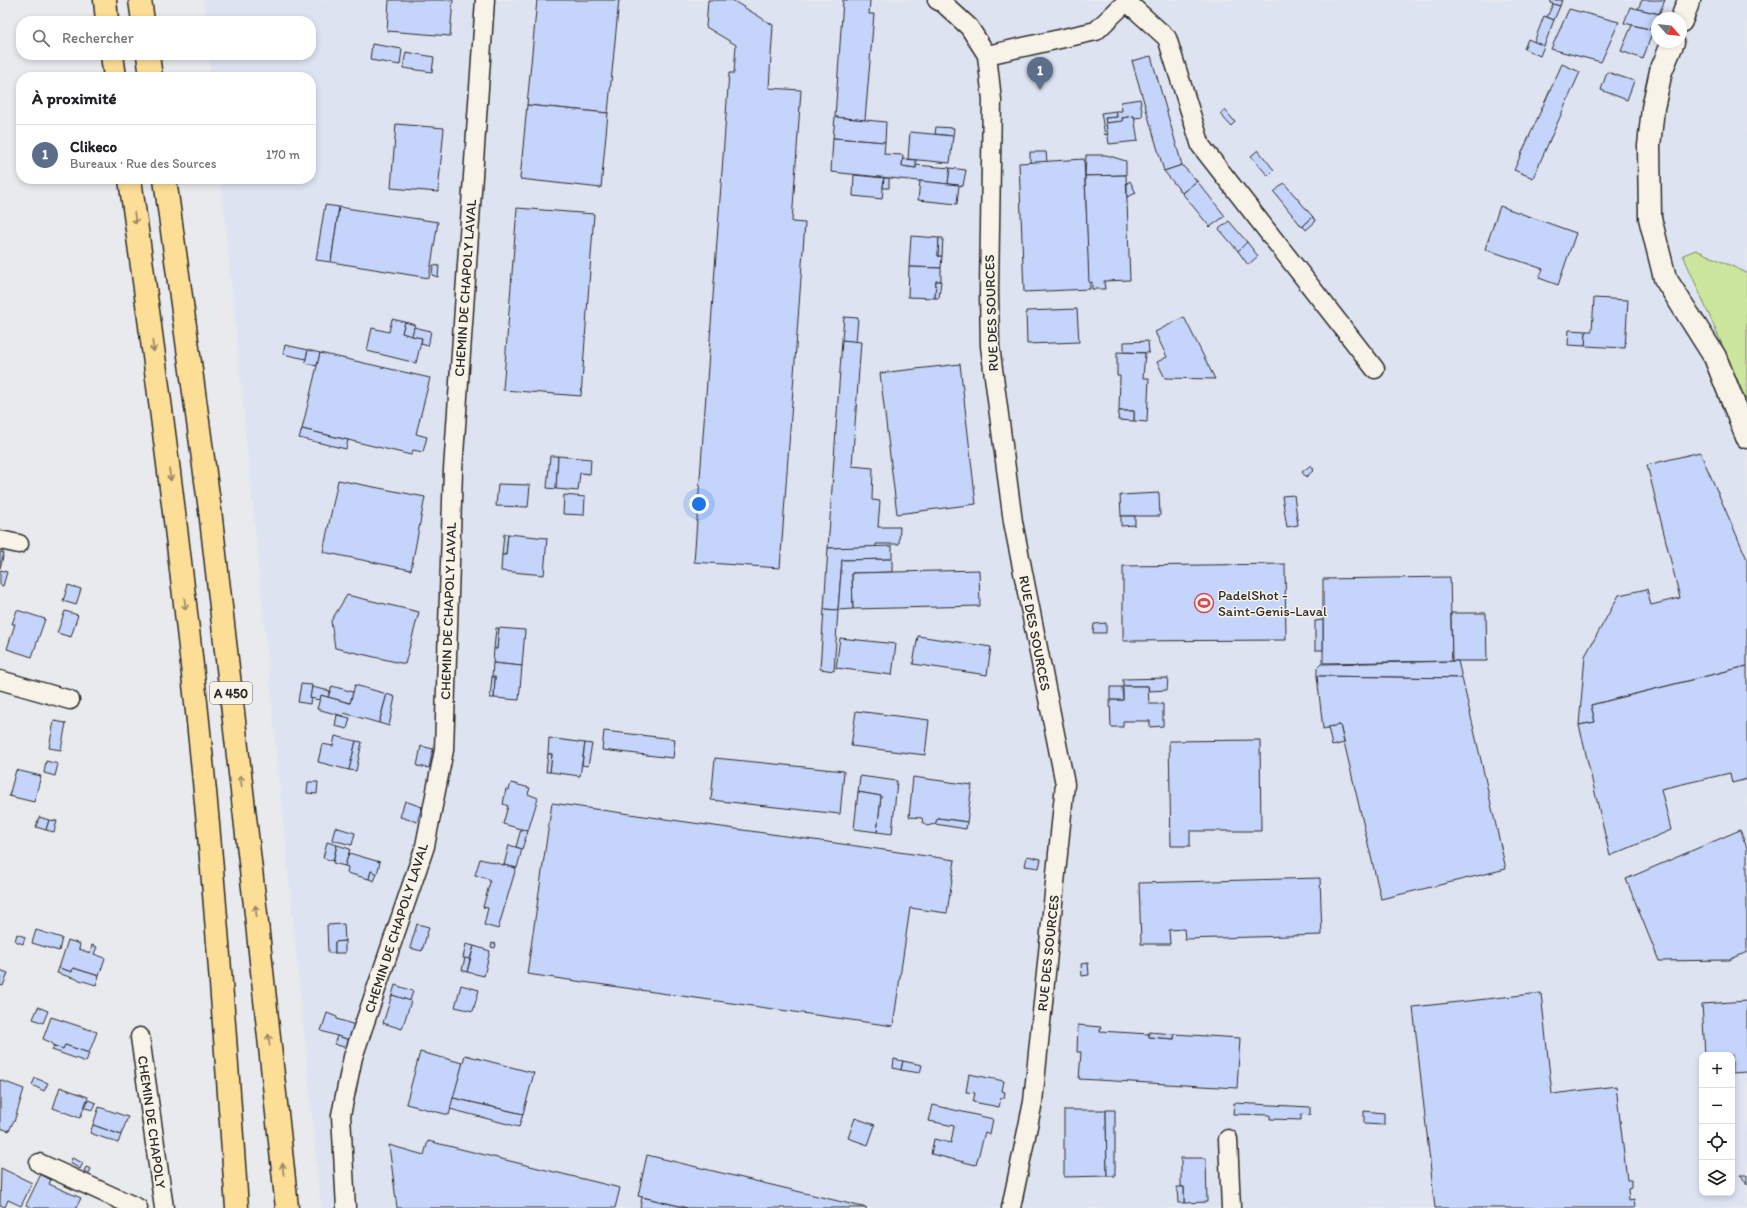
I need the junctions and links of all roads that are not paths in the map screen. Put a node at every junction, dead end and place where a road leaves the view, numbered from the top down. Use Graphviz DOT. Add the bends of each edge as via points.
graph roads {
  1 [pos="104,0"];
  2 [pos="140,0"];
  3 [pos="485,0"];
  4 [pos="937,0"];
  5 [pos="1689,0"];
  6 [pos="1128,1"];
  7 [pos="1684,12"];
  8 [pos="107,16"];
  9 [pos="142,16"];
  10 [pos="1671,48"];
  11 [pos="986,55"];
  12 [pos="113,60"];
  13 [pos="149,60"];
  14 [pos="114,72"];
  15 [pos="150,72"];
  16 [pos="131,184"];
  17 [pos="165,184"];
  18 [pos="1375,369"];
  19 [pos="1747,437"];
  20 [pos="0,540"];
  21 [pos="19,544"];
  22 [pos="0,680"];
  23 [pos="70,700"];
  24 [pos="140,1037"];
  25 [pos="1228,1139"];
  26 [pos="39,1163"];
  27 [pos="138,1208"];
  28 [pos="164,1208"];
  29 [pos="237,1208"];
  30 [pos="287,1208"];
  31 [pos="346,1208"];
  32 [pos="1011,1208"];
  33 [pos="1231,1208"];
  1 -- 8 [label="highway"];
  2 -- 9 [label="highway"];
  3 -- 31 [label="street, CHEMIN DE CHAPOLY LAVAL" via="453,470 444,750 425,846 354,1057 341,1115"];
  4 -- 11 [label="street, RUE DES SOURCES" via="969,27"];
  5 -- 7 [label="street"];
  6 -- 11 [label="street" via="1096,31"];
  6 -- 18 [label="street" via="1167,38 1201,146"];
  10 -- 19 [label="street" via="1653,108 1649,146 1650,218 1665,278 1715,357"];
  11 -- 32 [label="street, RUE DES SOURCES" via="992,100 990,346 1013,522 1065,784 1033,1102"];
  12 -- 14 [label="highway"];
  13 -- 15 [label="highway"];
  16 -- 29 [label="highway, A 450, one-way" via="175,514 200,742 219,943"];
  30 -- 17 [label="highway, A 450, one-way" via="210,510"];
  20 -- 21 [label="street"];
  22 -- 23 [label="street"];
  24 -- 28 [label="street, CHEMIN DE CHAPOLY"];
  25 -- 33 [label="street"];
  26 -- 27 [label="street"];
}
